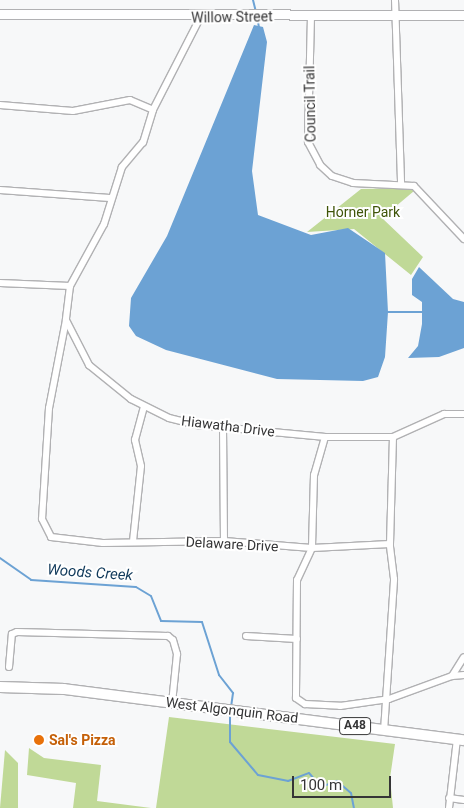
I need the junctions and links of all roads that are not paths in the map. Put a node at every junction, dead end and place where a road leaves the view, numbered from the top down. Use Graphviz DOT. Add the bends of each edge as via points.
graph roads {
  1 [pos="395,0"];
  2 [pos="0,14"];
  3 [pos="394,15"];
  4 [pos="464,15"];
  5 [pos="311,16"];
  6 [pos="200,18"];
  7 [pos="0,105"];
  8 [pos="153,110"];
  9 [pos="401,182"];
  10 [pos="0,190"];
  11 [pos="110,198"];
  12 [pos="464,239"];
  13 [pos="0,283"];
  14 [pos="70,286"];
  15 [pos="66,320"];
  16 [pos="144,407"];
  17 [pos="464,414"];
  18 [pos="223,427"];
  19 [pos="324,437"];
  20 [pos="393,437"];
  21 [pos="134,541"];
  22 [pos="224,541"];
  23 [pos="390,544"];
  24 [pos="312,548"];
  25 [pos="246,636"];
  26 [pos="297,639"];
  27 [pos="464,657"];
  28 [pos="9,667"];
  29 [pos="464,675"];
  30 [pos="452,676"];
  31 [pos="0,687"];
  32 [pos="389,700"];
  33 [pos="172,703"];
  34 [pos="384,731"];
  35 [pos="460,740"];
  36 [pos="449,798"];
  37 [pos="464,800"];
  38 [pos="448,808"];
  1 -- 3 [label="street"];
  2 -- 6 [label="street, Willow Street"];
  3 -- 4 [label="street, Willow Street"];
  3 -- 5 [label="street, Willow Street"];
  3 -- 9 [label="street"];
  5 -- 6 [label="street, Willow Street"];
  5 -- 9 [label="street, Council Trail" via="311,151 326,171 345,181"];
  6 -- 8 [label="street"];
  7 -- 8 [label="street" via="73,111 130,100"];
  8 -- 11 [label="street" via="143,142 122,166"];
  9 -- 12 [label="street, Council Trail" via="414,186 432,201"];
  10 -- 11 [label="street"];
  11 -- 14 [label="street" via="104,224"];
  13 -- 14 [label="street"];
  14 -- 15 [label="street"];
  15 -- 16 [label="street, Hiawatha Drive" via="97,375"];
  15 -- 21 [label="street, Delaware Drive" via="49,408 43,526 51,536 74,541"];
  16 -- 18 [label="street, Hiawatha Drive" via="178,420"];
  16 -- 21 [label="street" via="135,440 141,466"];
  17 -- 20 [label="street, Hiawatha Drive" via="444,414"];
  18 -- 19 [label="street, Hiawatha Drive"];
  18 -- 22 [label="street"];
  19 -- 20 [label="street, Hiawatha Drive"];
  19 -- 24 [label="street" via="314,475"];
  20 -- 23 [label="street"];
  21 -- 22 [label="street, Delaware Drive"];
  22 -- 24 [label="street, Delaware Drive"];
  23 -- 24 [label="street, Delaware Drive"];
  23 -- 32 [label="street" via="394,578"];
  24 -- 26 [label="street" via="298,575"];
  25 -- 26 [label="street"];
  26 -- 32 [label="street" via="295,693 299,702"];
  27 -- 30 [label="street"];
  28 -- 33 [label="street" via="11,638 17,632 168,636 174,640 177,654"];
  29 -- 30 [label="street"];
  30 -- 32 [label="street"];
  31 -- 33 [label="main road, West Algonquin Road / A48" via="64,689"];
  32 -- 34 [label="street"];
  33 -- 34 [label="main road, West Algonquin Road / A48"];
  34 -- 35 [label="main road, West Algonquin Road / A48"];
  35 -- 36 [label="street"];
  36 -- 37 [label="street"];
  36 -- 38 [label="street"];
}
